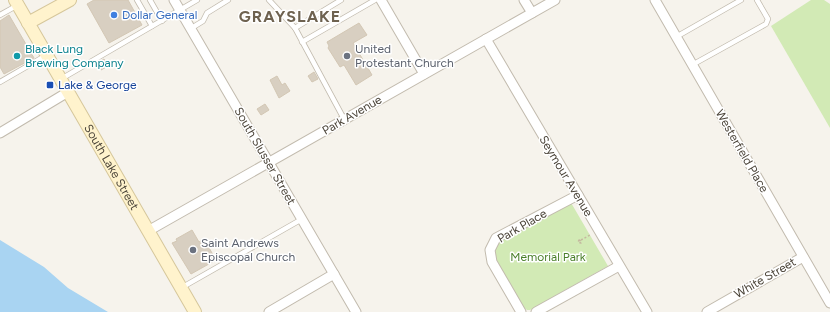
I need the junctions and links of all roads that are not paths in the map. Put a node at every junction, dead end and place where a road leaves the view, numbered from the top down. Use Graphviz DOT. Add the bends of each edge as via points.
graph roads {
  1 [pos="70,0"];
  2 [pos="137,0"];
  3 [pos="150,0"];
  4 [pos="174,0"];
  5 [pos="197,0"];
  6 [pos="228,0"];
  7 [pos="269,0"];
  8 [pos="342,0"];
  9 [pos="375,0"];
  10 [pos="381,0"];
  11 [pos="524,0"];
  12 [pos="555,0"];
  13 [pos="655,0"];
  14 [pos="741,0"];
  15 [pos="757,0"];
  16 [pos="17,2"];
  17 [pos="180,10"];
  18 [pos="532,13"];
  19 [pos="0,15"];
  20 [pos="162,21"];
  21 [pos="28,23"];
  22 [pos="152,26"];
  23 [pos="294,28"];
  24 [pos="190,29"];
  25 [pos="676,37"];
  26 [pos="486,39"];
  27 [pos="302,42"];
  28 [pos="47,55"];
  29 [pos="692,65"];
  30 [pos="424,74"];
  31 [pos="61,79"];
  32 [pos="0,82"];
  33 [pos="68,92"];
  34 [pos="344,120"];
  35 [pos="0,133"];
  36 [pos="268,163"];
  37 [pos="578,195"];
  38 [pos="302,220"];
  39 [pos="148,231"];
  40 [pos="803,257"];
  41 [pos="619,266"];
  42 [pos="334,274"];
  43 [pos="181,288"];
  44 [pos="830,303"];
  45 [pos="195,312"];
  46 [pos="269,312"];
  47 [pos="356,312"];
  48 [pos="521,312"];
  49 [pos="536,312"];
  50 [pos="647,312"];
  51 [pos="707,312"];
  1 -- 21 [label="street"];
  2 -- 22 [label="lane"];
  3 -- 20 [label="lane"];
  4 -- 17 [label="street, South Slusser Street"];
  5 -- 17 [label="lane"];
  6 -- 24 [label="lane" via="207,13 203,21"];
  7 -- 23 [label="lane"];
  8 -- 23 [label="lane"];
  9 -- 27 [label="lane"];
  10 -- 30 [label="street"];
  11 -- 18 [label="street"];
  12 -- 18 [label="street, Park Avenue"];
  13 -- 25 [label="street, Westerfield Place"];
  14 -- 25 [label="lane"];
  15 -- 29 [label="lane" via="768,19 766,24"];
  16 -- 19 [label="lane"];
  16 -- 21 [label="street, South Lake Street"];
  17 -- 20 [label="lane"];
  17 -- 24 [label="street, South Slusser Street"];
  18 -- 26 [label="street, Park Avenue"];
  20 -- 22 [label="lane"];
  21 -- 28 [label="street, South Lake Street"];
  22 -- 31 [label="lane"];
  23 -- 27 [label="lane"];
  24 -- 36 [label="street, South Slusser Street"];
  25 -- 29 [label="street, Westerfield Place"];
  26 -- 30 [label="street, Park Avenue"];
  26 -- 37 [label="street, Seymour Avenue"];
  27 -- 34 [label="lane"];
  28 -- 31 [label="street, South Lake Street"];
  28 -- 32 [label="lane"];
  29 -- 40 [label="street, Westerfield Place"];
  30 -- 34 [label="street, Park Avenue"];
  31 -- 33 [label="street, South Lake Street"];
  33 -- 35 [label="street"];
  33 -- 39 [label="street, South Lake Street"];
  34 -- 36 [label="street, Park Avenue"];
  36 -- 38 [label="street, South Slusser Street"];
  36 -- 39 [label="street, Park Avenue"];
  37 -- 41 [label="street, Seymour Avenue"];
  37 -- 48 [label="street, Park Place" via="496,238 490,250 492,262"];
  38 -- 42 [label="street, South Slusser Street"];
  38 -- 43 [label="lane"];
  39 -- 43 [label="street, South Lake Street"];
  40 -- 44 [label="street, Westerfield Place"];
  40 -- 51 [label="street, White Street"];
  41 -- 49 [label="street"];
  41 -- 50 [label="street, Seymour Avenue"];
  42 -- 46 [label="street"];
  42 -- 47 [label="street, South Slusser Street"];
  43 -- 45 [label="street, South Lake Street"];
}
